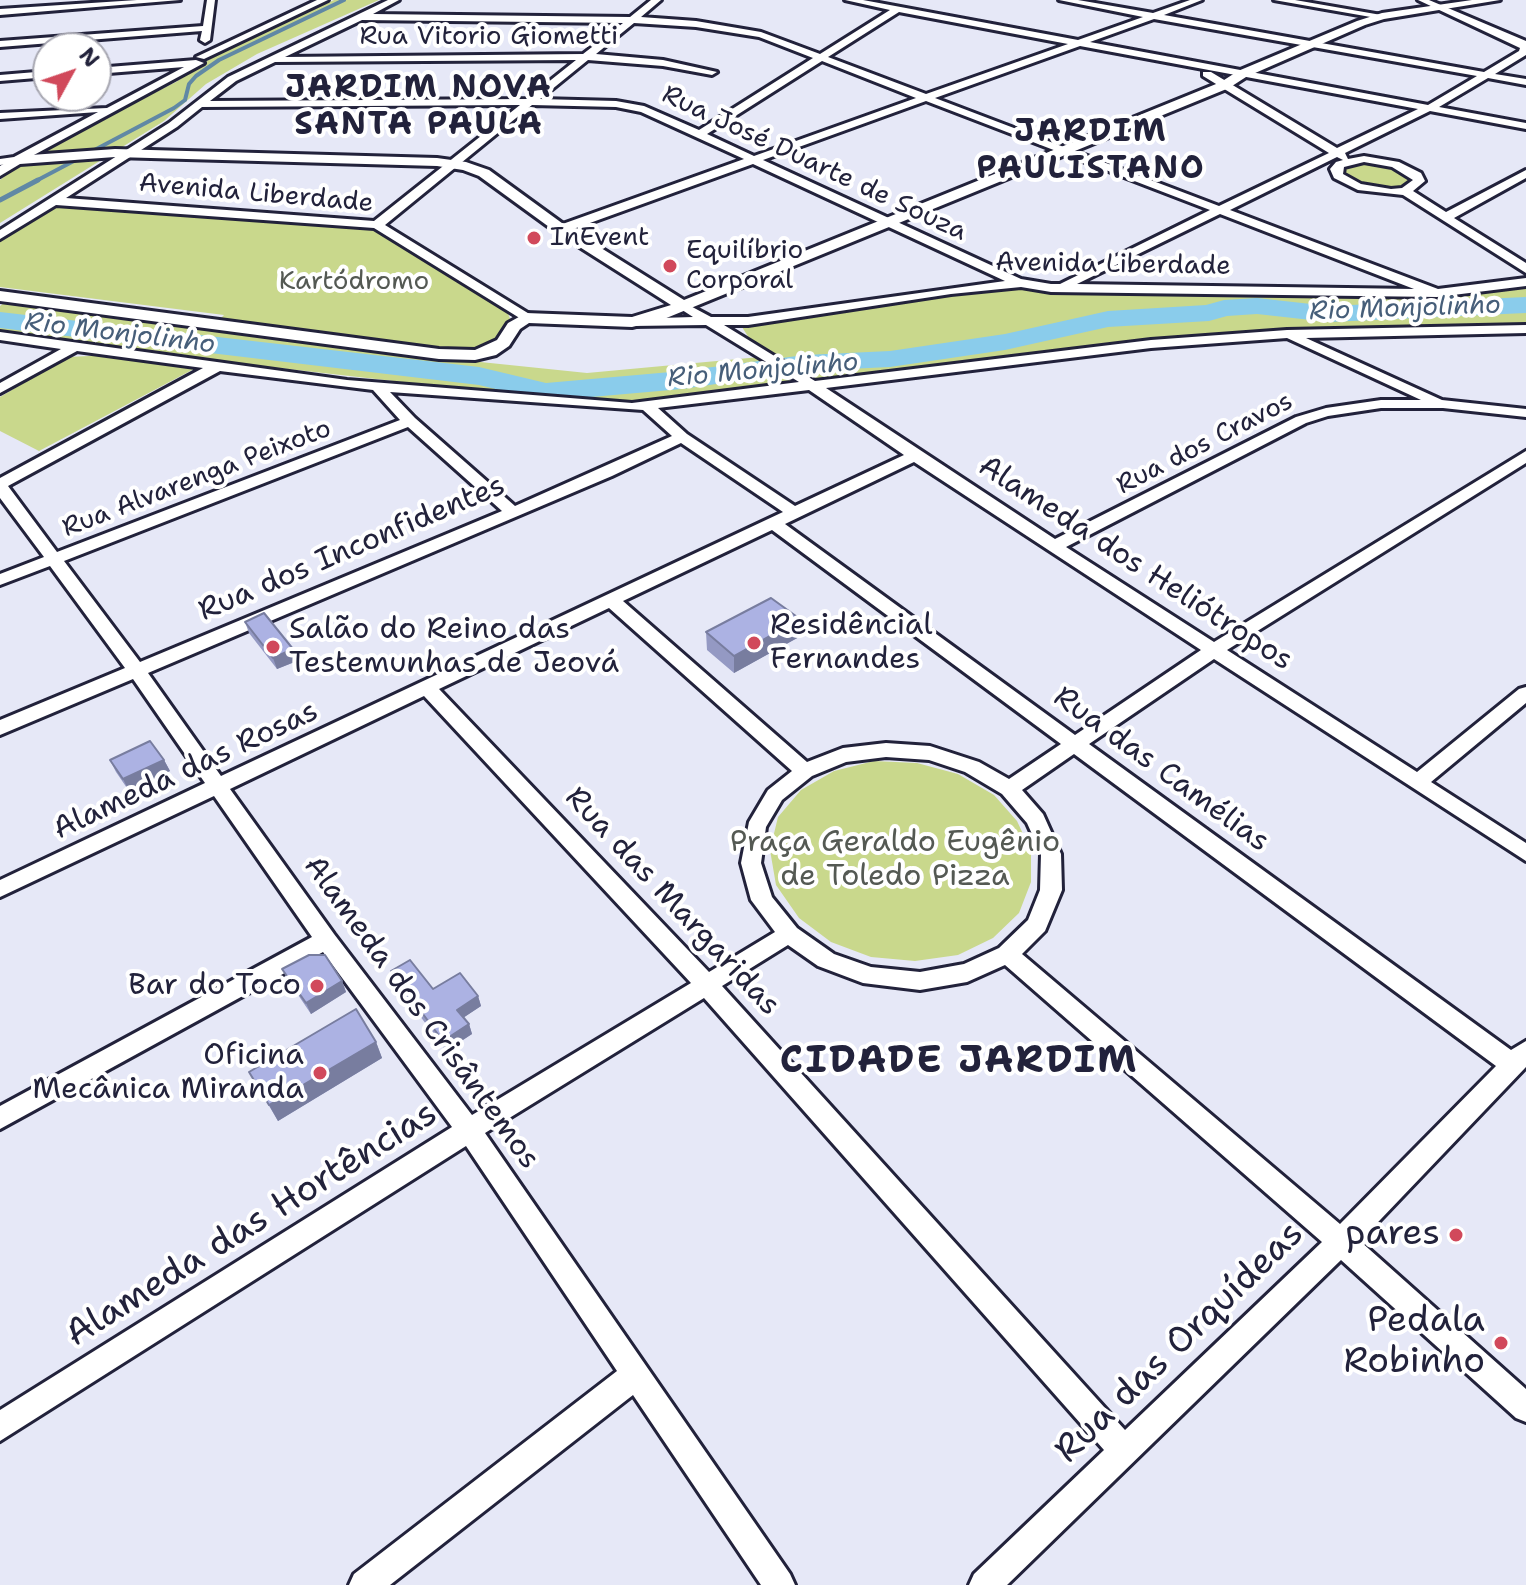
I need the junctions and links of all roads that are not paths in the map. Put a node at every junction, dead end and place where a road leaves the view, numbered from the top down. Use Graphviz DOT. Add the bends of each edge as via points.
graph roads {
  1 [pos="176,0"];
  2 [pos="211,0"];
  3 [pos="324,0"];
  4 [pos="395,0"];
  5 [pos="657,0"];
  6 [pos="849,0"];
  7 [pos="1063,0"];
  8 [pos="1198,0"];
  9 [pos="1278,0"];
  10 [pos="1422,0"];
  11 [pos="1495,0"];
  12 [pos="1308,3"];
  13 [pos="898,9"];
  14 [pos="1441,9"];
  15 [pos="0,12"];
  16 [pos="1154,16"];
  17 [pos="1382,16"];
  18 [pos="362,17"];
  19 [pos="632,20"];
  20 [pos="208,28"];
  21 [pos="0,44"];
  22 [pos="1080,44"];
  23 [pos="1312,44"];
  24 [pos="1524,49"];
  25 [pos="586,57"];
  26 [pos="823,57"];
  27 [pos="200,60"];
  28 [pos="266,61"];
  29 [pos="1189,64"];
  30 [pos="112,69"];
  31 [pos="712,72"];
  32 [pos="1242,74"];
  33 [pos="32,75"];
  34 [pos="1487,75"];
  35 [pos="0,78"];
  36 [pos="1526,82"];
  37 [pos="1225,85"];
  38 [pos="925,98"];
  39 [pos="528,102"];
  40 [pos="199,104"];
  41 [pos="1429,108"];
  42 [pos="115,109"];
  43 [pos="0,116"];
  44 [pos="1526,126"];
  45 [pos="700,134"];
  46 [pos="1063,150"];
  47 [pos="1336,153"];
  48 [pos="127,154"];
  49 [pos="17,160"];
  50 [pos="752,160"];
  51 [pos="1350,161"];
  52 [pos="0,162"];
  53 [pos="451,163"];
  54 [pos="0,172"];
  55 [pos="1526,173"];
  56 [pos="1405,191"];
  57 [pos="56,201"];
  58 [pos="1219,209"];
  59 [pos="1445,218"];
  60 [pos="885,221"];
  61 [pos="377,225"];
  62 [pos="561,229"];
  63 [pos="0,235"];
  64 [pos="1526,269"];
  65 [pos="1526,282"];
  66 [pos="1021,283"];
  67 [pos="1061,287"];
  68 [pos="1437,293"];
  69 [pos="0,296"];
  70 [pos="683,306"];
  71 [pos="526,318"];
  72 [pos="632,322"];
  73 [pos="714,323"];
  74 [pos="1526,329"];
  75 [pos="1287,334"];
  76 [pos="0,336"];
  77 [pos="72,348"];
  78 [pos="220,365"];
  79 [pos="811,385"];
  80 [pos="377,386"];
  81 [pos="0,389"];
  82 [pos="1443,404"];
  83 [pos="647,406"];
  84 [pos="1526,413"];
  85 [pos="410,421"];
  86 [pos="682,437"];
  87 [pos="915,456"];
  88 [pos="1526,456"];
  89 [pos="0,485"];
  90 [pos="512,511"];
  91 [pos="796,514"];
  92 [pos="774,524"];
  93 [pos="1055,546"];
  94 [pos="55,560"];
  95 [pos="0,580"];
  96 [pos="612,601"];
  97 [pos="1215,649"];
  98 [pos="137,671"];
  99 [pos="427,688"];
  100 [pos="1526,693"];
  101 [pos="0,728"];
  102 [pos="1074,743"];
  103 [pos="805,771"];
  104 [pos="1419,781"];
  105 [pos="220,787"];
  106 [pos="1009,789"];
  107 [pos="1526,853"];
  108 [pos="0,889"];
  109 [pos="789,934"];
  110 [pos="326,940"];
  111 [pos="1007,954"];
  112 [pos="707,985"];
  113 [pos="1519,1058"];
  114 [pos="0,1118"];
  115 [pos="469,1130"];
  116 [pos="1341,1242"];
  117 [pos="635,1375"];
  118 [pos="1526,1408"];
  119 [pos="0,1427"];
  120 [pos="1123,1449"];
  121 [pos="365,1585"];
  122 [pos="779,1585"];
  123 [pos="985,1585"];
  1 -- 15 [label="street"];
  2 -- 20 [label="street"];
  3 -- 27 [label="street"];
  4 -- 18 [label="street"];
  5 -- 19 [label="street"];
  6 -- 13 [label="street"];
  7 -- 16 [label="street"];
  8 -- 16 [label="street"];
  9 -- 12 [label="street"];
  10 -- 14 [label="street"];
  11 -- 14 [label="street"];
  12 -- 17 [label="street"];
  13 -- 22 [label="street"];
  13 -- 26 [label="street"];
  14 -- 17 [label="street"];
  14 -- 24 [label="street"];
  16 -- 22 [label="street"];
  16 -- 23 [label="street"];
  17 -- 23 [label="street"];
  18 -- 19 [label="street"];
  18 -- 28 [label="street"];
  19 -- 25 [label="street"];
  19 -- 26 [label="street" via="737,30"];
  20 -- 21 [label="street"];
  20 -- 27 [label="street"];
  22 -- 29 [label="street"];
  22 -- 38 [label="street"];
  23 -- 32 [label="street"];
  23 -- 34 [label="street"];
  24 -- 34 [label="street"];
  25 -- 28 [label="street, Rua Vitorio Giometti"];
  25 -- 31 [label="street, Rua Vitorio Giometti"];
  25 -- 39 [label="street"];
  26 -- 38 [label="street"];
  26 -- 45 [label="street"];
  27 -- 30 [label="street"];
  27 -- 42 [label="street"];
  28 -- 40 [label="street"];
  29 -- 32 [label="street"];
  29 -- 37 [label="street"];
  32 -- 37 [label="street"];
  32 -- 41 [label="street"];
  33 -- 35 [label="street"];
  34 -- 36 [label="street"];
  34 -- 41 [label="street"];
  37 -- 46 [label="street"];
  37 -- 47 [label="street"];
  38 -- 46 [label="street"];
  38 -- 50 [label="street"];
  39 -- 40 [label="street, Rua José Duarte de Souza"];
  39 -- 45 [label="street, Rua José Duarte de Souza" via="630,106"];
  39 -- 53 [label="street"];
  40 -- 48 [label="street"];
  41 -- 44 [label="street"];
  41 -- 47 [label="street"];
  42 -- 43 [label="street"];
  42 -- 49 [label="street"];
  45 -- 50 [label="street, Rua José Duarte de Souza"];
  46 -- 58 [label="street"];
  46 -- 60 [label="street"];
  47 -- 51 [label="street"];
  47 -- 58 [label="street"];
  48 -- 49 [label="street"];
  48 -- 53 [label="street"];
  48 -- 57 [label="street"];
  49 -- 52 [label="street"];
  49 -- 54 [label="street"];
  50 -- 60 [label="street, Rua José Duarte de Souza"];
  50 -- 62 [label="street"];
  51 -- 56 [label="street" via="1380,160 1408,169 1419,181"];
  51 -- 56 [label="street" via="1336,169 1346,182 1374,191"];
  53 -- 61 [label="street"];
  53 -- 62 [label="street" via="484,173"];
  55 -- 59 [label="street"];
  56 -- 59 [label="street"];
  57 -- 61 [label="street, Avenida Liberdade"];
  57 -- 63 [label="street"];
  58 -- 67 [label="street"];
  58 -- 68 [label="street"];
  59 -- 64 [label="street"];
  60 -- 66 [label="street, Rua José Duarte de Souza"];
  60 -- 70 [label="street"];
  61 -- 71 [label="street, Avenida Liberdade"];
  62 -- 70 [label="street"];
  65 -- 68 [label="street, Avenida Liberdade"];
  66 -- 67 [label="street, Avenida Liberdade"];
  66 -- 73 [label="street, Avenida Liberdade"];
  67 -- 68 [label="street, Avenida Liberdade"];
  69 -- 71 [label="street" via="457,356 490,351"];
  70 -- 72 [label="street"];
  70 -- 73 [label="street, Alameda dos Heliótropos"];
  71 -- 72 [label="street, Avenida Liberdade"];
  72 -- 73 [label="street, Avenida Liberdade"];
  73 -- 79 [label="street, Alameda dos Heliótropos"];
  74 -- 75 [label="street"];
  75 -- 79 [label="street" via="1151,344"];
  75 -- 82 [label="street"];
  76 -- 77 [label="street"];
  77 -- 78 [label="street"];
  77 -- 81 [label="street"];
  78 -- 80 [label="street"];
  78 -- 89 [label="street"];
  79 -- 83 [label="street"];
  79 -- 87 [label="street, Alameda dos Heliótropos"];
  80 -- 83 [label="street"];
  80 -- 85 [label="street"];
  82 -- 84 [label="street, Rua dos Cravos"];
  82 -- 93 [label="street, Rua dos Cravos" via="1381,404 1301,420"];
  83 -- 86 [label="street"];
  85 -- 90 [label="street"];
  85 -- 94 [label="street, Rua Alvarenga Peixoto"];
  86 -- 90 [label="street, Rua dos Inconfidentes"];
  86 -- 91 [label="street"];
  87 -- 91 [label="street, Alameda das Rosas"];
  87 -- 93 [label="street, Alameda dos Heliótropos"];
  88 -- 97 [label="street"];
  89 -- 94 [label="street, Alameda dos Crisântemos"];
  90 -- 98 [label="street, Rua dos Inconfidentes"];
  91 -- 92 [label="street, Alameda das Rosas"];
  92 -- 96 [label="street, Alameda das Rosas"];
  92 -- 102 [label="street, Rua das Camélias"];
  93 -- 97 [label="street, Alameda dos Heliótropos"];
  94 -- 95 [label="street, Rua Alvarenga Peixoto"];
  94 -- 98 [label="street, Alameda dos Crisântemos"];
  96 -- 99 [label="street, Alameda das Rosas"];
  96 -- 103 [label="street"];
  97 -- 102 [label="street"];
  97 -- 104 [label="street, Alameda dos Heliótropos"];
  98 -- 101 [label="street, Rua dos Inconfidentes"];
  98 -- 105 [label="street, Alameda dos Crisântemos"];
  99 -- 105 [label="street, Alameda das Rosas"];
  99 -- 112 [label="street, Rua das Margaridas"];
  100 -- 104 [label="street"];
  102 -- 106 [label="street"];
  102 -- 113 [label="street, Rua das Camélias"];
  103 -- 106 [label="street" via="843,755 886,750 930,753 972,767"];
  103 -- 109 [label="street" via="768,806 756,827 751,863 762,900"];
  104 -- 107 [label="street, Alameda dos Heliótropos"];
  105 -- 108 [label="street, Alameda das Rosas"];
  105 -- 110 [label="street, Alameda dos Crisântemos"];
  106 -- 111 [label="street" via="1036,819 1051,854 1051,890 1037,925"];
  109 -- 111 [label="street" via="826,960 871,976 920,981 967,973"];
  109 -- 112 [label="street, Alameda das Hortências"];
  110 -- 114 [label="street"];
  110 -- 115 [label="street, Alameda dos Crisântemos"];
  111 -- 116 [label="street"];
  112 -- 115 [label="street, Alameda das Hortências"];
  112 -- 120 [label="street, Rua das Margaridas"];
  113 -- 116 [label="street, Rua das Orquídeas"];
  115 -- 117 [label="street, Alameda dos Crisântemos"];
  115 -- 119 [label="street, Alameda das Hortências"];
  116 -- 118 [label="street"];
  116 -- 120 [label="street, Rua das Orquídeas"];
  117 -- 121 [label="street"];
  117 -- 122 [label="street, Alameda dos Crisântemos"];
  120 -- 123 [label="street, Rua das Orquídeas"];
}
